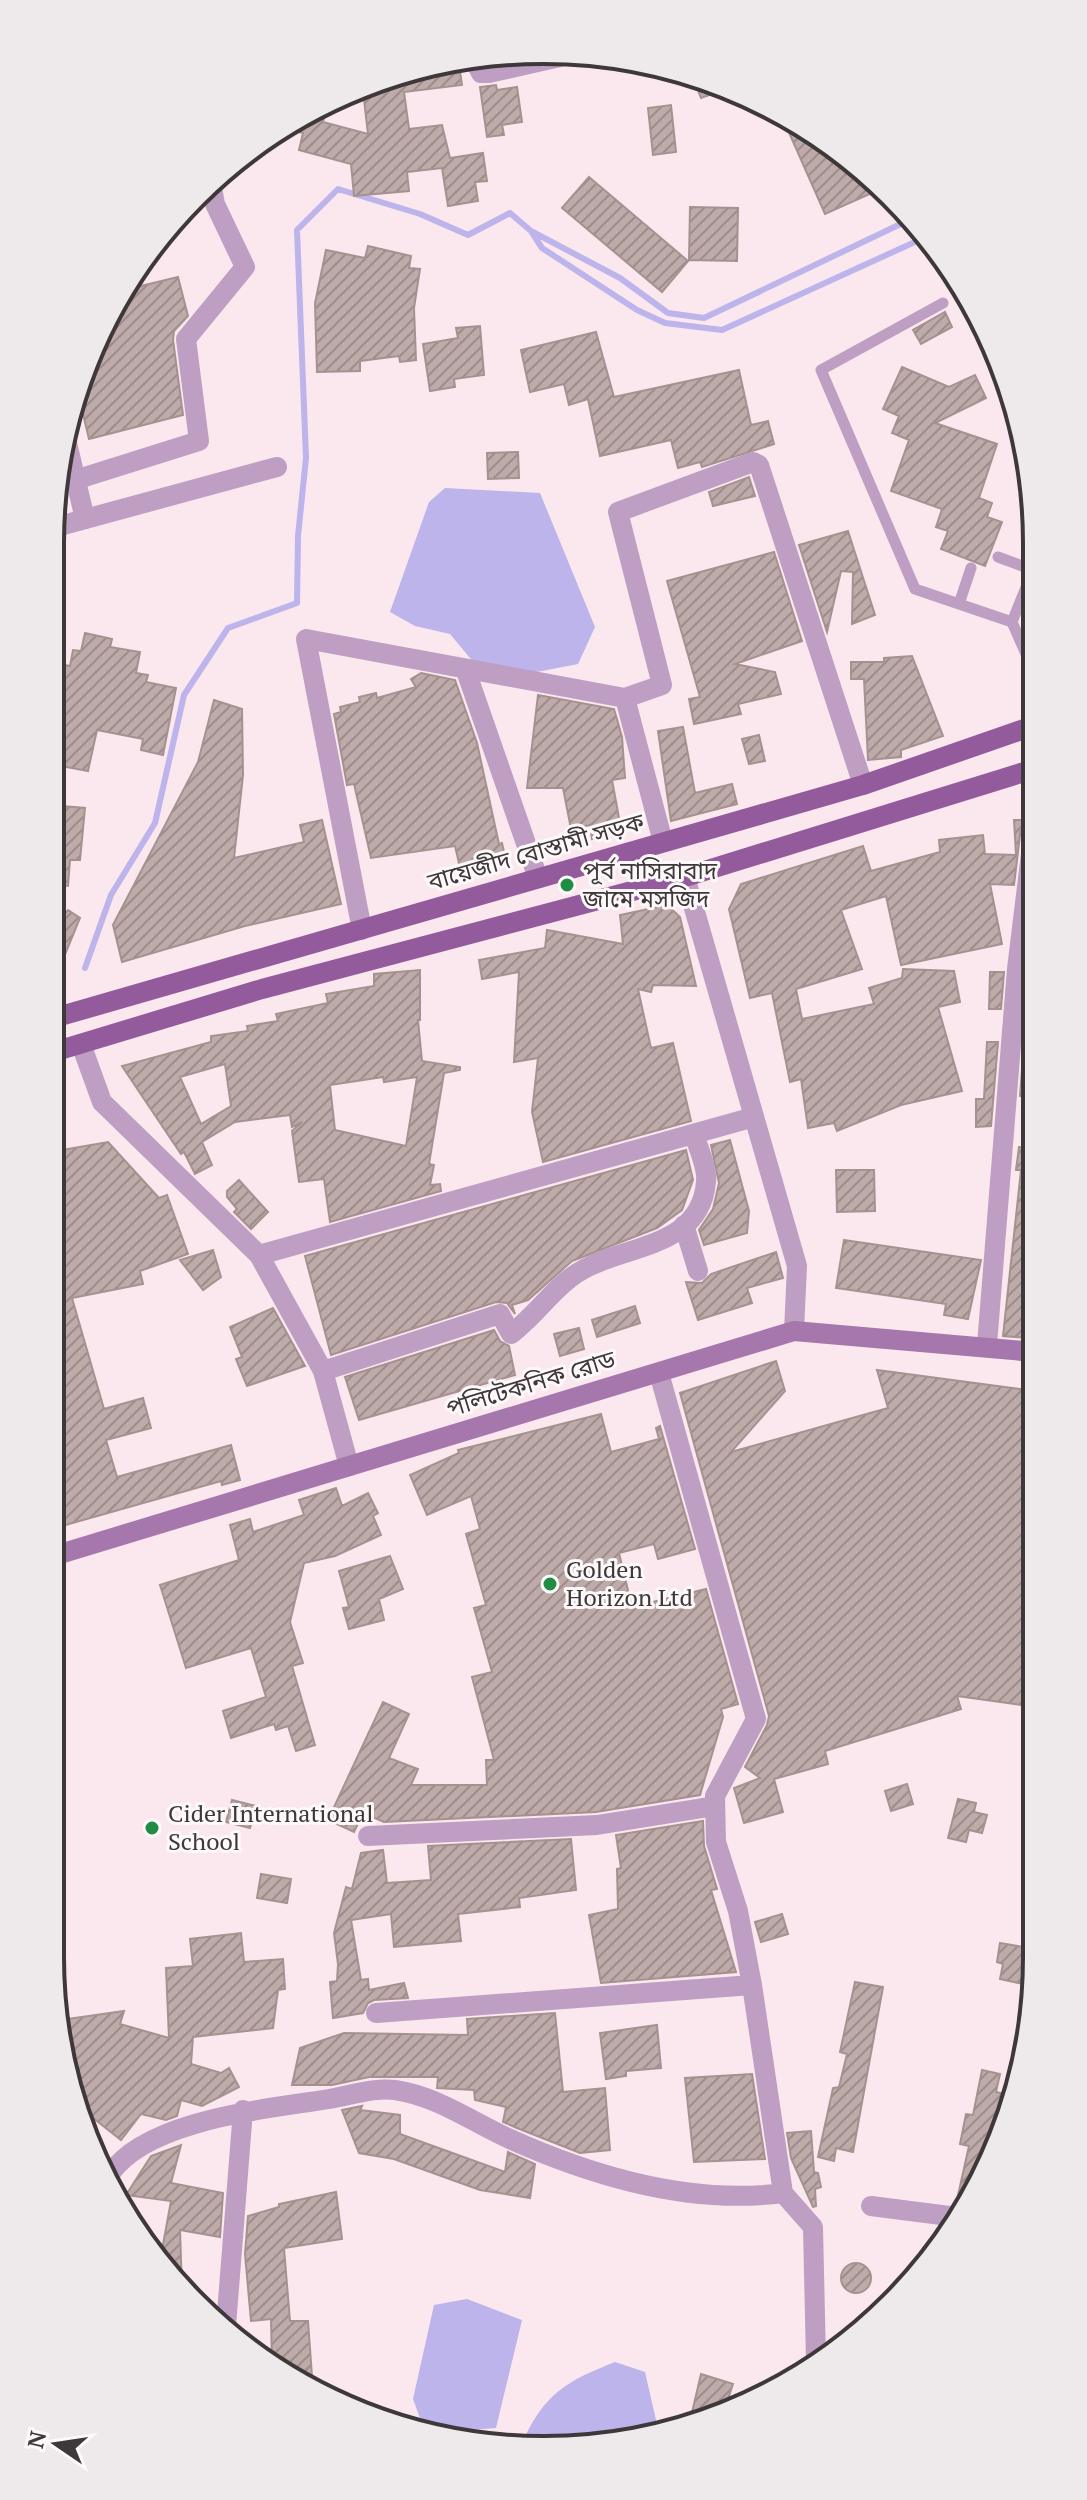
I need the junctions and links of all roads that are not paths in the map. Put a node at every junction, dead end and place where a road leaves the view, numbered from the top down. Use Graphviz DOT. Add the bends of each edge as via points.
graph roads {
  1 [pos="527,65"];
  2 [pos="479,68"];
  3 [pos="213,195"];
  4 [pos="943,303"];
  5 [pos="71,462"];
  6 [pos="277,467"];
  7 [pos="75,480"];
  8 [pos="85,519"];
  9 [pos="65,525"];
  10 [pos="998,557"];
  11 [pos="1023,566"];
  12 [pos="971,568"];
  13 [pos="1023,595"];
  14 [pos="959,604"];
  15 [pos="1012,622"];
  16 [pos="1023,647"];
  17 [pos="466,671"];
  18 [pos="625,698"];
  19 [pos="1023,729"];
  20 [pos="1023,772"];
  21 [pos="863,785"];
  22 [pos="663,842"];
  23 [pos="685,877"];
  24 [pos="538,878"];
  25 [pos="362,930"];
  26 [pos="1023,999"];
  27 [pos="64,1015"];
  28 [pos="81,1044"];
  29 [pos="64,1049"];
  30 [pos="754,1117"];
  31 [pos="694,1134"];
  32 [pos="684,1225"];
  33 [pos="259,1255"];
  34 [pos="698,1271"];
  35 [pos="794,1331"];
  36 [pos="987,1345"];
  37 [pos="1023,1350"];
  38 [pos="323,1371"];
  39 [pos="659,1373"];
  40 [pos="349,1466"];
  41 [pos="64,1553"];
  42 [pos="715,1806"];
  43 [pos="368,1836"];
  44 [pos="752,1985"];
  45 [pos="376,2013"];
  46 [pos="243,2110"];
  47 [pos="113,2169"];
  48 [pos="783,2193"];
  49 [pos="871,2206"];
  50 [pos="947,2216"];
  51 [pos="227,2317"];
  52 [pos="816,2351"];
  1 -- 2 [label="street" via="489,73"];
  3 -- 7 [label="street" via="245,267 186,339 199,441"];
  4 -- 14 [label="lane" via="821,370 915,589"];
  5 -- 7 [label="street"];
  6 -- 8 [label="street"];
  7 -- 8 [label="street"];
  8 -- 9 [label="street"];
  10 -- 11 [label="lane"];
  12 -- 14 [label="lane"];
  13 -- 15 [label="lane"];
  14 -- 15 [label="lane"];
  15 -- 16 [label="lane"];
  17 -- 18 [label="street"];
  17 -- 24 [label="street"];
  17 -- 25 [label="street" via="306,639"];
  18 -- 21 [label="street" via="662,685 618,512 757,462"];
  18 -- 22 [label="street"];
  19 -- 21 [label="main road, বায়েজীদ বোস্তামী সড়ক"];
  20 -- 23 [label="main road"];
  21 -- 22 [label="main road, বায়েজীদ বোস্তামী সড়ক"];
  22 -- 24 [label="main road, বায়েজীদ বোস্তামী সড়ক"];
  23 -- 28 [label="main road" via="262,989"];
  23 -- 30 [label="street"];
  24 -- 25 [label="main road, বায়েজীদ বোস্তামী সড়ক"];
  25 -- 27 [label="main road, বায়েজীদ বোস্তামী সড়ক"];
  26 -- 36 [label="street"];
  28 -- 29 [label="main road"];
  28 -- 33 [label="street" via="102,1102"];
  30 -- 31 [label="street"];
  30 -- 35 [label="street" via="797,1266"];
  31 -- 32 [label="street" via="707,1180 698,1213"];
  31 -- 33 [label="street"];
  32 -- 34 [label="street"];
  32 -- 38 [label="street" via="674,1236 590,1265 557,1286 532,1318 511,1334 500,1314"];
  33 -- 38 [label="street"];
  35 -- 36 [label="main road, পলিটেকনিক রোড"];
  35 -- 39 [label="main road, পলিটেকনিক রোড"];
  36 -- 37 [label="main road, পলিটেকনিক রোড"];
  38 -- 40 [label="street"];
  39 -- 40 [label="main road, পলিটেকনিক রোড"];
  39 -- 42 [label="street" via="756,1719 715,1796"];
  40 -- 41 [label="main road, পলিটেকনিক রোড"];
  42 -- 43 [label="street" via="597,1825"];
  42 -- 44 [label="street" via="716,1842 738,1911"];
  44 -- 45 [label="street"];
  44 -- 48 [label="street"];
  46 -- 47 [label="street" via="149,2141"];
  46 -- 48 [label="street" via="393,2089 441,2104 578,2166 670,2191 756,2197"];
  46 -- 51 [label="street"];
  48 -- 52 [label="street" via="813,2227"];
  49 -- 50 [label="street"];
}
